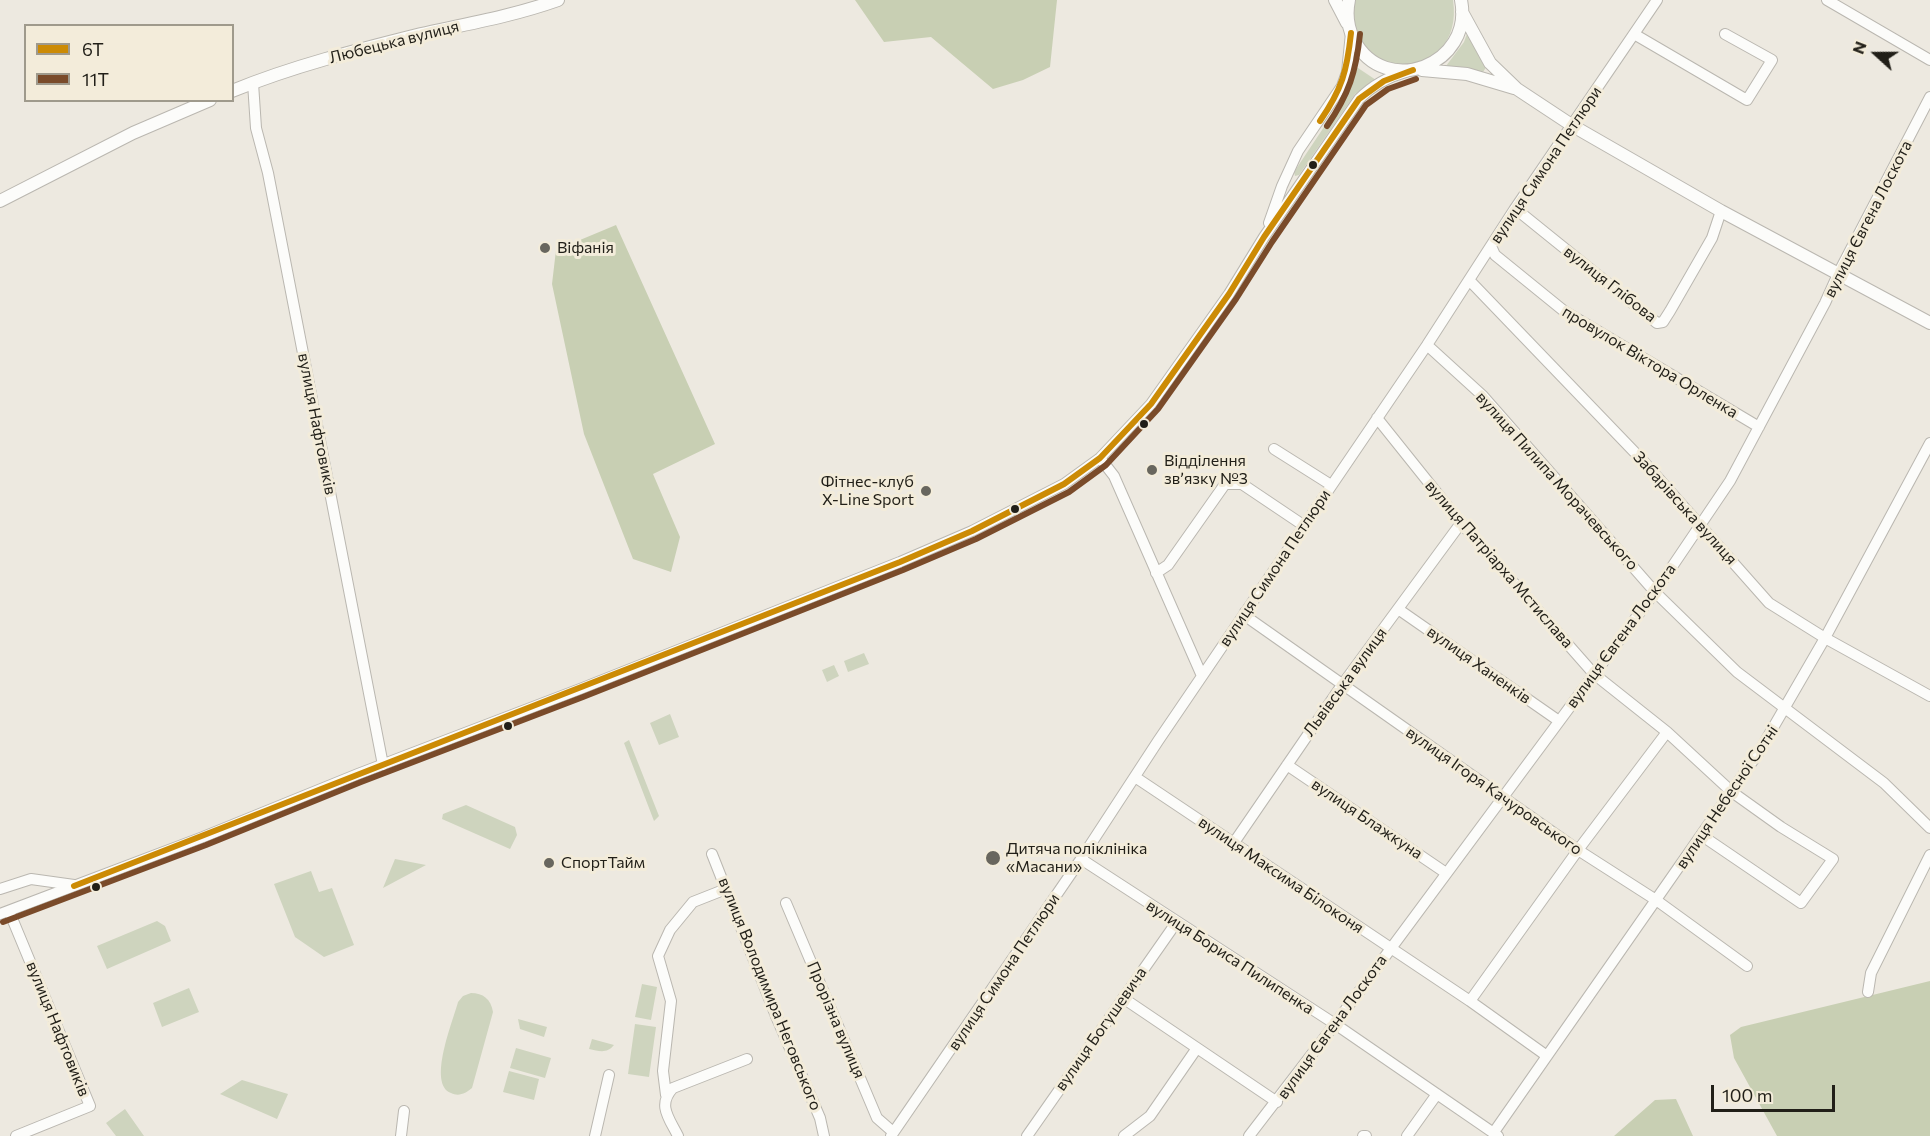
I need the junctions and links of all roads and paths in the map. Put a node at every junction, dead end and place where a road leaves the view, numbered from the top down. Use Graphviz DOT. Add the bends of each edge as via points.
graph roads {
  1 [pos="558,0"];
  2 [pos="1335,0"];
  3 [pos="1349,0"];
  4 [pos="1657,0"];
  5 [pos="1827,0"];
  6 [pos="1463,5"];
  7 [pos="1350,31"];
  8 [pos="1634,34"];
  9 [pos="1725,34"];
  10 [pos="1930,60"];
  11 [pos="1416,70"];
  12 [pos="253,83"];
  13 [pos="1518,89"];
  14 [pos="234,90"];
  15 [pos="1930,97"];
  16 [pos="205,102"];
  17 [pos="1573,126"];
  18 [pos="0,201"];
  19 [pos="1514,210"];
  20 [pos="1721,211"];
  21 [pos="1264,237"];
  22 [pos="1491,246"];
  23 [pos="1839,272"];
  24 [pos="1470,281"];
  25 [pos="1930,323"];
  26 [pos="1427,345"];
  27 [pos="1377,418"];
  28 [pos="1759,427"];
  29 [pos="1930,443"];
  30 [pos="1274,449"];
  31 [pos="1100,458"];
  32 [pos="1331,485"];
  33 [pos="1461,524"];
  34 [pos="1303,525"];
  35 [pos="1701,525"];
  36 [pos="1156,573"];
  37 [pos="1655,592"];
  38 [pos="1398,609"];
  39 [pos="1245,612"];
  40 [pos="1825,638"];
  41 [pos="1594,674"];
  42 [pos="1202,676"];
  43 [pos="1342,686"];
  44 [pos="1930,696"];
  45 [pos="1786,709"];
  46 [pos="1559,721"];
  47 [pos="1667,732"];
  48 [pos="383,765"];
  49 [pos="1287,765"];
  50 [pos="1135,777"];
  51 [pos="1731,792"];
  52 [pos="1502,797"];
  53 [pos="1930,828"];
  54 [pos="1701,835"];
  55 [pos="1233,843"];
  56 [pos="1578,850"];
  57 [pos="712,854"];
  58 [pos="1930,855"];
  59 [pos="1081,859"];
  60 [pos="1446,873"];
  61 [pos="74,885"];
  62 [pos="0,889"];
  63 [pos="726,889"];
  64 [pos="1656,900"];
  65 [pos="786,903"];
  66 [pos="5,912"];
  67 [pos="1176,922"];
  68 [pos="1390,948"];
  69 [pos="1747,966"];
  70 [pos="1868,992"];
  71 [pos="1123,998"];
  72 [pos="1470,1001"];
  73 [pos="1335,1024"];
  74 [pos="1197,1048"];
  75 [pos="1547,1056"];
  76 [pos="747,1059"];
  77 [pos="609,1075"];
  78 [pos="1437,1094"];
  79 [pos="666,1095"];
  80 [pos="1277,1102"];
  81 [pos="404,1111"];
  82 [pos="892,1134"];
  83 [pos="1496,1134"];
  84 [pos="16,1136"];
  85 [pos="401,1136"];
  86 [pos="595,1136"];
  87 [pos="678,1136"];
  88 [pos="824,1136"];
  89 [pos="1027,1136"];
  90 [pos="1124,1136"];
  91 [pos="1249,1136"];
  92 [pos="1407,1136"];
  1 -- 12 [label="main road, Любецька вулиця" via="326,59"];
  2 -- 7 [label="main road"];
  3 -- 7 [label="main road"];
  4 -- 8 [label="street, вулиця Симона Петлюри"];
  5 -- 10 [label="street"];
  6 -- 11 [label="main road" via="1454,44 1438,60"];
  6 -- 13 [label="main road" via="1490,63"];
  7 -- 11 [label="main road" via="1371,60 1391,69"];
  7 -- 21 [label="street" via="1342,86 1298,151"];
  8 -- 9 [label="street" via="1747,100 1772,60"];
  8 -- 17 [label="street, вулиця Симона Петлюри"];
  11 -- 13 [label="main road" via="1467,74"];
  11 -- 21 [label="street" via="1383,80 1359,99"];
  12 -- 14 [label="main road, Любецька вулиця"];
  12 -- 48 [label="street, вулиця Нафтовиків" via="256,128"];
  13 -- 17 [label="main road"];
  15 -- 23 [label="street, вулиця Євгена Лоскота"];
  16 -- 18 [label="main road" via="133,133"];
  17 -- 19 [label="street, вулиця Симона Петлюри"];
  17 -- 20 [label="main road"];
  19 -- 20 [label="street, вулиця Глібова" via="1657,323 1663,322 1712,238"];
  19 -- 22 [label="street, вулиця Симона Петлюри"];
  20 -- 23 [label="main road"];
  21 -- 31 [label="street" via="1151,404"];
  22 -- 24 [label="street, вулиця Симона Петлюри"];
  22 -- 28 [label="street, провулок Віктора Орленка" via="1495,255 1564,311"];
  23 -- 25 [label="main road"];
  23 -- 28 [label="street, вулиця Євгена Лоскота"];
  24 -- 26 [label="street, вулиця Симона Петлюри"];
  24 -- 35 [label="street, Забарівська вулиця"];
  26 -- 27 [label="street, вулиця Симона Петлюри"];
  26 -- 37 [label="street, вулиця Пилипа Морачевського" via="1483,396"];
  27 -- 32 [label="street, вулиця Симона Петлюри"];
  27 -- 33 [label="street, вулиця Патріарха Мстислава"];
  28 -- 35 [label="street, вулиця Євгена Лоскота"];
  29 -- 40 [label="street, вулиця Небесної Сотні"];
  30 -- 32 [label="street"];
  31 -- 36 [label="street" via="1114,476"];
  31 -- 48 [label="street" via="1064,484 900,562"];
  32 -- 34 [label="street, вулиця Симона Петлюри"];
  33 -- 38 [label="street, Львівська вулиця"];
  33 -- 41 [label="street, вулиця Патріарха Мстислава"];
  34 -- 36 [label="street" via="1242,484 1225,484 1168,565"];
  34 -- 39 [label="street, вулиця Симона Петлюри"];
  35 -- 37 [label="street, вулиця Євгена Лоскота"];
  35 -- 40 [label="street, Забарівська вулиця" via="1769,603"];
  36 -- 42 [label="street"];
  37 -- 41 [label="street, вулиця Євгена Лоскота"];
  37 -- 45 [label="street, вулиця Пилипа Морачевського" via="1737,672"];
  38 -- 43 [label="street, Львівська вулиця"];
  38 -- 46 [label="street, вулиця Ханенків"];
  39 -- 42 [label="street, вулиця Симона Петлюри"];
  39 -- 43 [label="street, вулиця Ігоря Качуровського"];
  40 -- 44 [label="street, Забарівська вулиця"];
  40 -- 45 [label="street, вулиця Небесної Сотні"];
  41 -- 46 [label="street, вулиця Євгена Лоскота"];
  41 -- 47 [label="street, вулиця Патріарха Мстислава"];
  42 -- 50 [label="street, вулиця Симона Петлюри"];
  43 -- 49 [label="street, Львівська вулиця"];
  43 -- 52 [label="street, вулиця Ігоря Качуровського"];
  45 -- 51 [label="street, вулиця Небесної Сотні"];
  45 -- 53 [label="street, вулиця Пилипа Морачевського" via="1884,783"];
  46 -- 52 [label="street, вулиця Євгена Лоскота"];
  47 -- 51 [label="street, вулиця Патріарха Мстислава"];
  47 -- 56 [label="street"];
  48 -- 61 [label="street"];
  49 -- 55 [label="street, Львівська вулиця"];
  49 -- 60 [label="street, вулиця Блажкуна"];
  50 -- 55 [label="street, вулиця Максима Білоконя"];
  50 -- 59 [label="street, вулиця Симона Петлюри"];
  51 -- 54 [label="street, вулиця Небесної Сотні"];
  51 -- 54 [label="street, вулиця Патріарха Мстислава" via="1833,859 1801,903"];
  52 -- 56 [label="street, вулиця Ігоря Качуровського"];
  52 -- 60 [label="street, вулиця Євгена Лоскота"];
  54 -- 64 [label="street, вулиця Небесної Сотні"];
  55 -- 68 [label="street, вулиця Максима Білоконя"];
  56 -- 64 [label="street, вулиця Ігоря Качуровського"];
  56 -- 72 [label="street"];
  57 -- 63 [label="street, вулиця Володимира Неговського"];
  58 -- 70 [label="street" via="1871,973"];
  59 -- 67 [label="street, вулиця Бориса Пилипенка"];
  59 -- 82 [label="street, вулиця Симона Петлюри"];
  60 -- 68 [label="street, вулиця Євгена Лоскота"];
  61 -- 62 [label="street" via="31,879"];
  61 -- 66 [label="street"];
  63 -- 79 [label="street" via="693,902 670,930 658,956 670,1001 663,1071"];
  63 -- 88 [label="street, вулиця Володимира Неговського"];
  64 -- 69 [label="street, вулиця Ігоря Качуровського"];
  64 -- 75 [label="street, вулиця Небесної Сотні"];
  65 -- 82 [label="street, Прорізна вулиця" via="877,1118"];
  66 -- 84 [label="street, вулиця Нафтовиків" via="90,1106"];
  67 -- 71 [label="street, вулиця Богушевича"];
  67 -- 73 [label="street, вулиця Бориса Пилипенка"];
  68 -- 72 [label="street, вулиця Максима Білоконя"];
  68 -- 73 [label="street, вулиця Євгена Лоскота"];
  71 -- 74 [label="street"];
  71 -- 89 [label="street, вулиця Богушевича"];
  72 -- 75 [label="street, вулиця Максима Білоконя"];
  73 -- 78 [label="street, вулиця Бориса Пилипенка"];
  73 -- 80 [label="street, вулиця Євгена Лоскота"];
  74 -- 80 [label="street"];
  74 -- 90 [label="street" via="1150,1116"];
  75 -- 83 [label="street, вулиця Небесної Сотні"];
  76 -- 79 [label="street" via="673,1088"];
  77 -- 86 [label="street"];
  78 -- 83 [label="street, вулиця Бориса Пилипенка"];
  78 -- 92 [label="street"];
  79 -- 87 [label="street" via="664,1107"];
  80 -- 91 [label="street, вулиця Євгена Лоскота"];
  81 -- 85 [label="street"];
}
